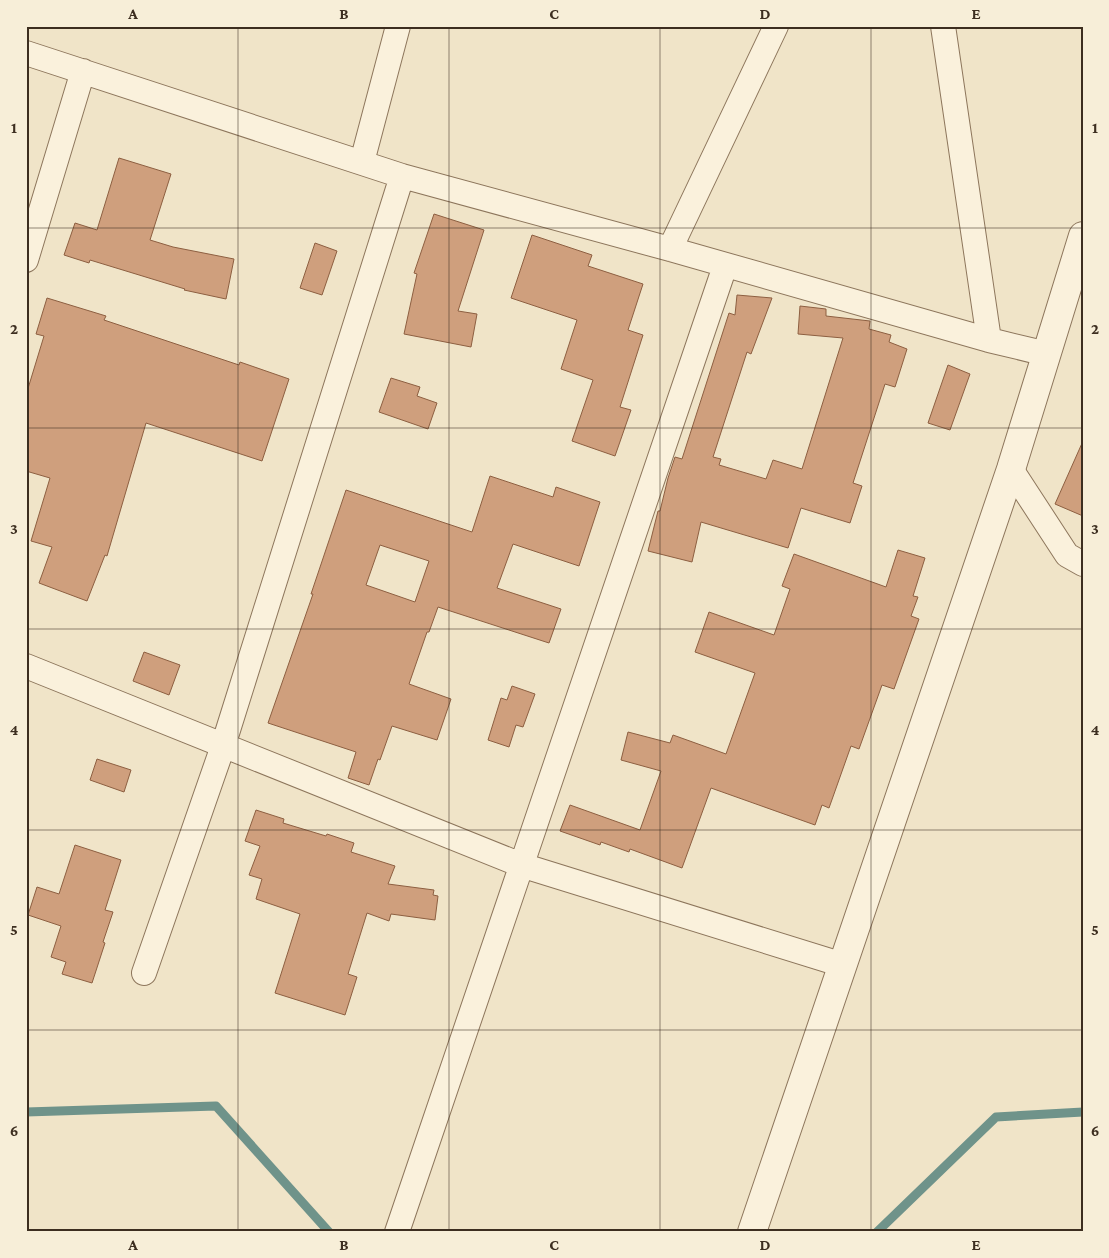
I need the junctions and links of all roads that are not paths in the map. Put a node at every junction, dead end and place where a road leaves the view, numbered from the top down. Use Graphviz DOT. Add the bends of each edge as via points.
graph roads {
  1 [pos="398,26"];
  2 [pos="776,26"];
  3 [pos="943,26"];
  4 [pos="26,53"];
  5 [pos="82,72"];
  6 [pos="362,162"];
  7 [pos="402,176"];
  8 [pos="1083,236"];
  9 [pos="670,249"];
  10 [pos="26,260"];
  11 [pos="725,266"];
  12 [pos="989,340"];
  13 [pos="1047,354"];
  14 [pos="1011,469"];
  15 [pos="1083,564"];
  16 [pos="26,666"];
  17 [pos="223,746"];
  18 [pos="521,865"];
  19 [pos="843,965"];
  20 [pos="144,973"];
  21 [pos="397,1232"];
  22 [pos="752,1232"];
  1 -- 6 [label="street"];
  2 -- 9 [label="street"];
  3 -- 12 [label="street"];
  4 -- 5 [label="street"];
  5 -- 6 [label="street"];
  5 -- 10 [label="street"];
  6 -- 7 [label="street"];
  7 -- 9 [label="street"];
  7 -- 17 [label="street"];
  8 -- 13 [label="street"];
  9 -- 11 [label="street"];
  11 -- 12 [label="street"];
  11 -- 18 [label="street"];
  12 -- 13 [label="street"];
  13 -- 14 [label="street"];
  14 -- 15 [label="street" via="1067,555"];
  14 -- 19 [label="street"];
  16 -- 17 [label="street"];
  17 -- 18 [label="street"];
  17 -- 20 [label="street"];
  18 -- 19 [label="street"];
  18 -- 21 [label="street"];
  19 -- 22 [label="street"];
}
